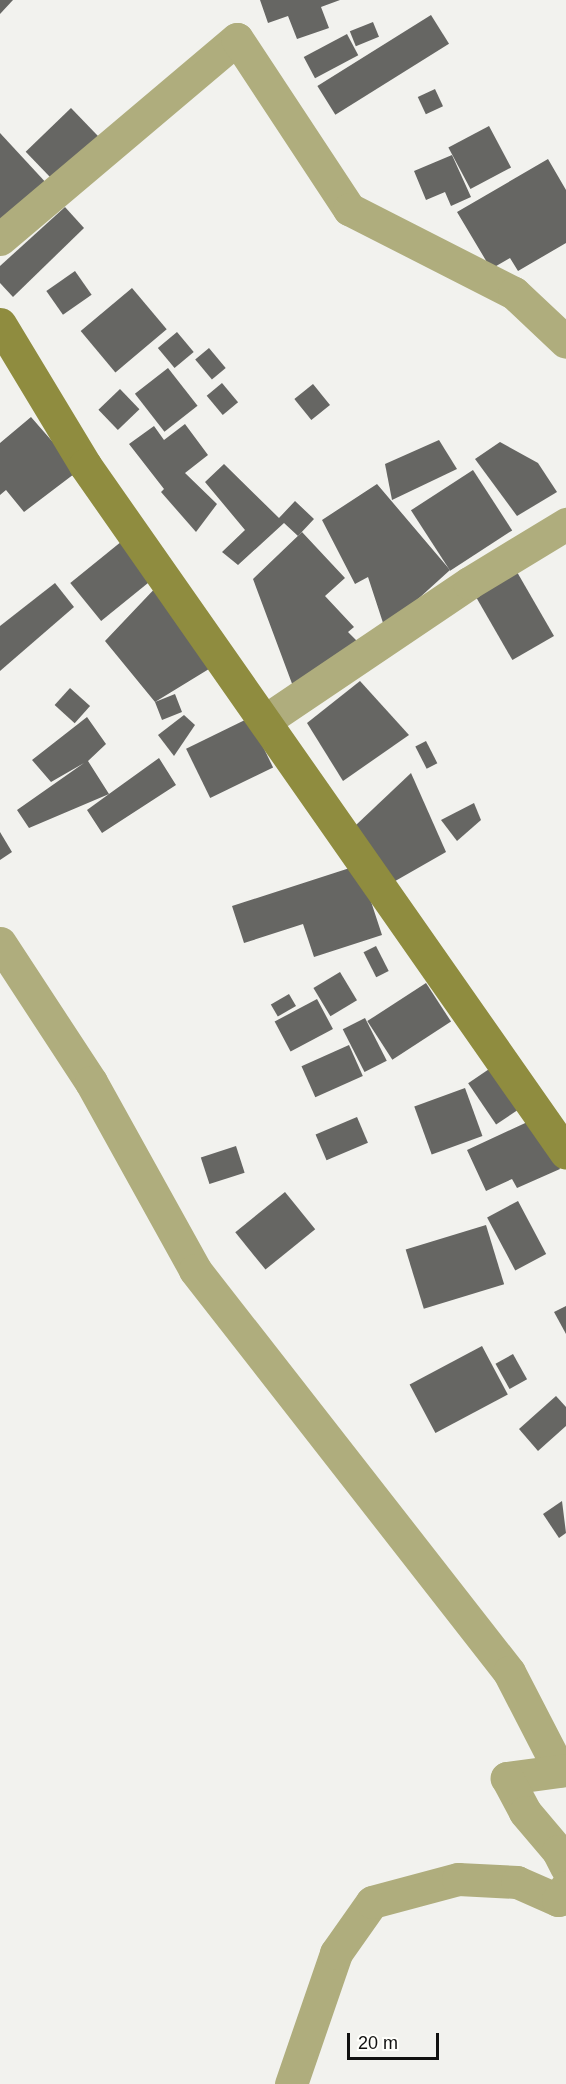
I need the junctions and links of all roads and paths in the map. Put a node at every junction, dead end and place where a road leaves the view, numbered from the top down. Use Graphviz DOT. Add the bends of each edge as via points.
graph roads {
  1 [pos="0,239"];
  2 [pos="0,324"];
  3 [pos="566,342"];
  4 [pos="566,524"];
  5 [pos="266,720"];
  6 [pos="0,943"];
  7 [pos="566,1154"];
  8 [pos="563,1771"];
  9 [pos="566,1867"];
  10 [pos="566,1887"];
  11 [pos="291,2084"];
  1 -- 3 [label="street" via="237,39 349,208 514,293"];
  2 -- 5 [label="street" via="85,465"];
  4 -- 5 [label="street" via="469,583"];
  5 -- 7 [label="street"];
  6 -- 8 [label="street" via="91,1082 195,1270 509,1672"];
  8 -- 9 [label="street" via="507,1778 525,1812 558,1851"];
  10 -- 11 [label="street" via="558,1900 516,1882 458,1879 372,1902 336,1953"];
}
